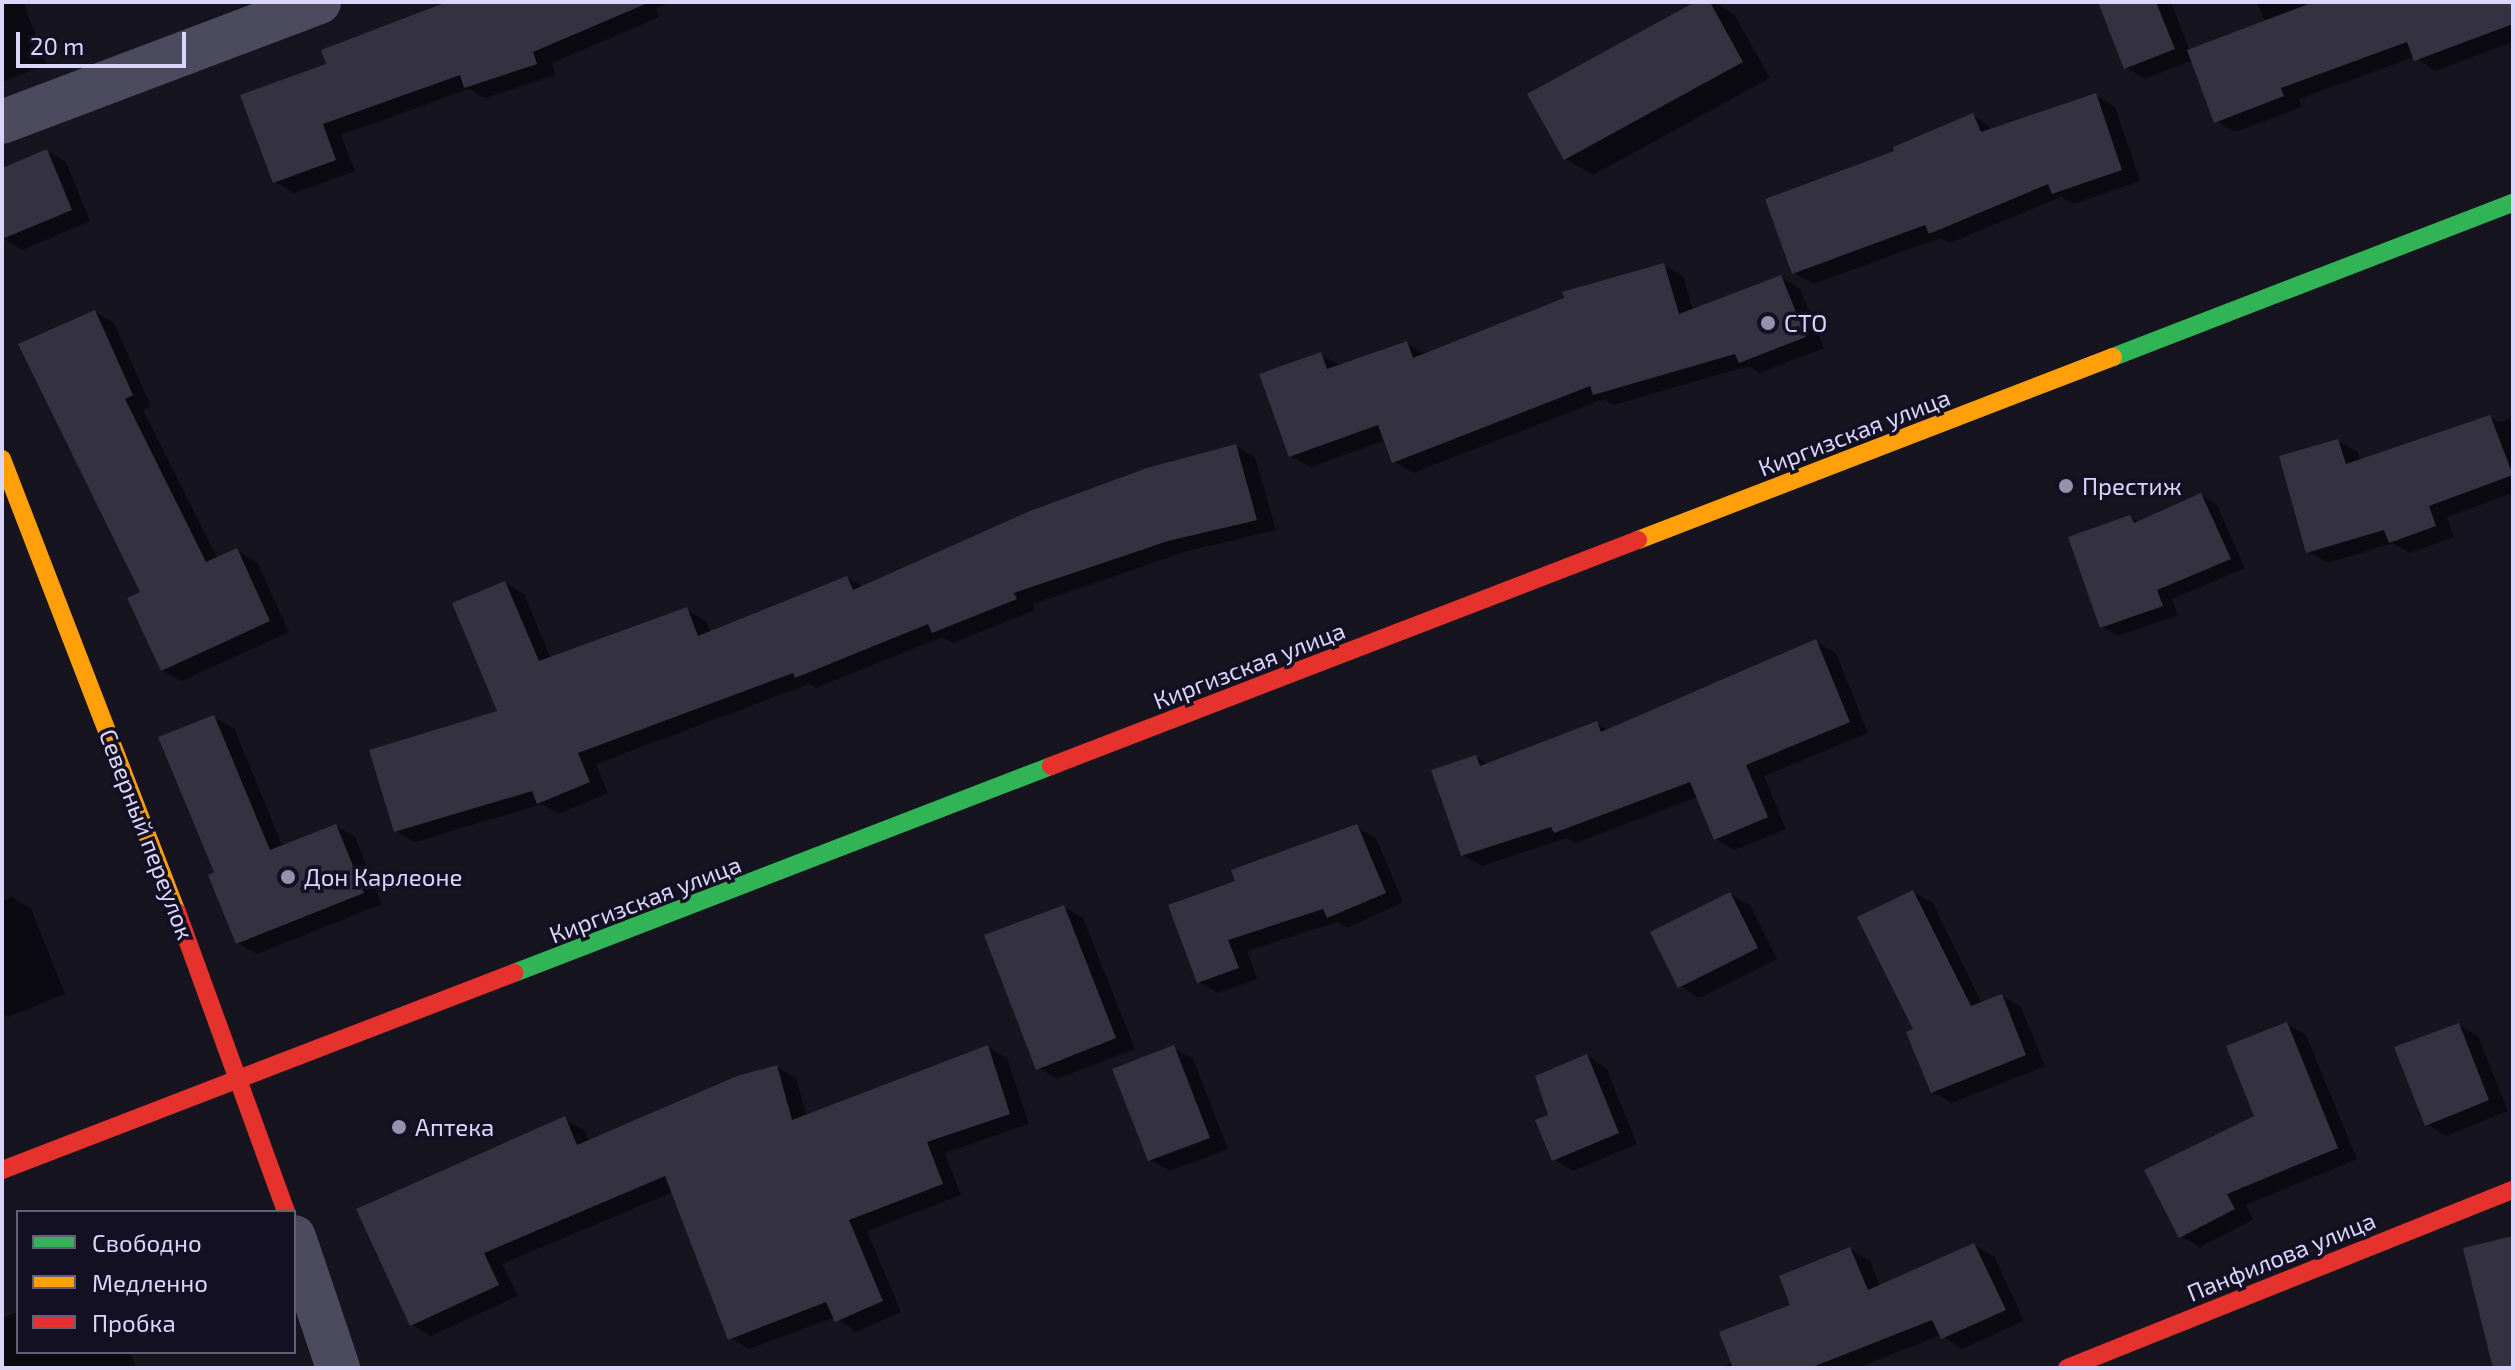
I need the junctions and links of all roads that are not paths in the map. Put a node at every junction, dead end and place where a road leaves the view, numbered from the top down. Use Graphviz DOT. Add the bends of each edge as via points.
graph roads {
  1 [pos="319,2"];
  2 [pos="2,122"];
  3 [pos="2513,203"];
  4 [pos="2,459"];
  5 [pos="242,1080"];
  6 [pos="2,1170"];
  7 [pos="2513,1190"];
  8 [pos="285,1210"];
  9 [pos="296,1243"];
  10 [pos="338,1368"];
  11 [pos="2067,1368"];
  1 -- 2 [label="street"];
  3 -- 5 [label="main road, Киргизская улица"];
  4 -- 5 [label="main road, Северный переулок"];
  5 -- 6 [label="main road, Киргизская улица"];
  5 -- 8 [label="main road, Северный переулок"];
  7 -- 11 [label="main road, Панфилова улица"];
  9 -- 10 [label="street"];
}
